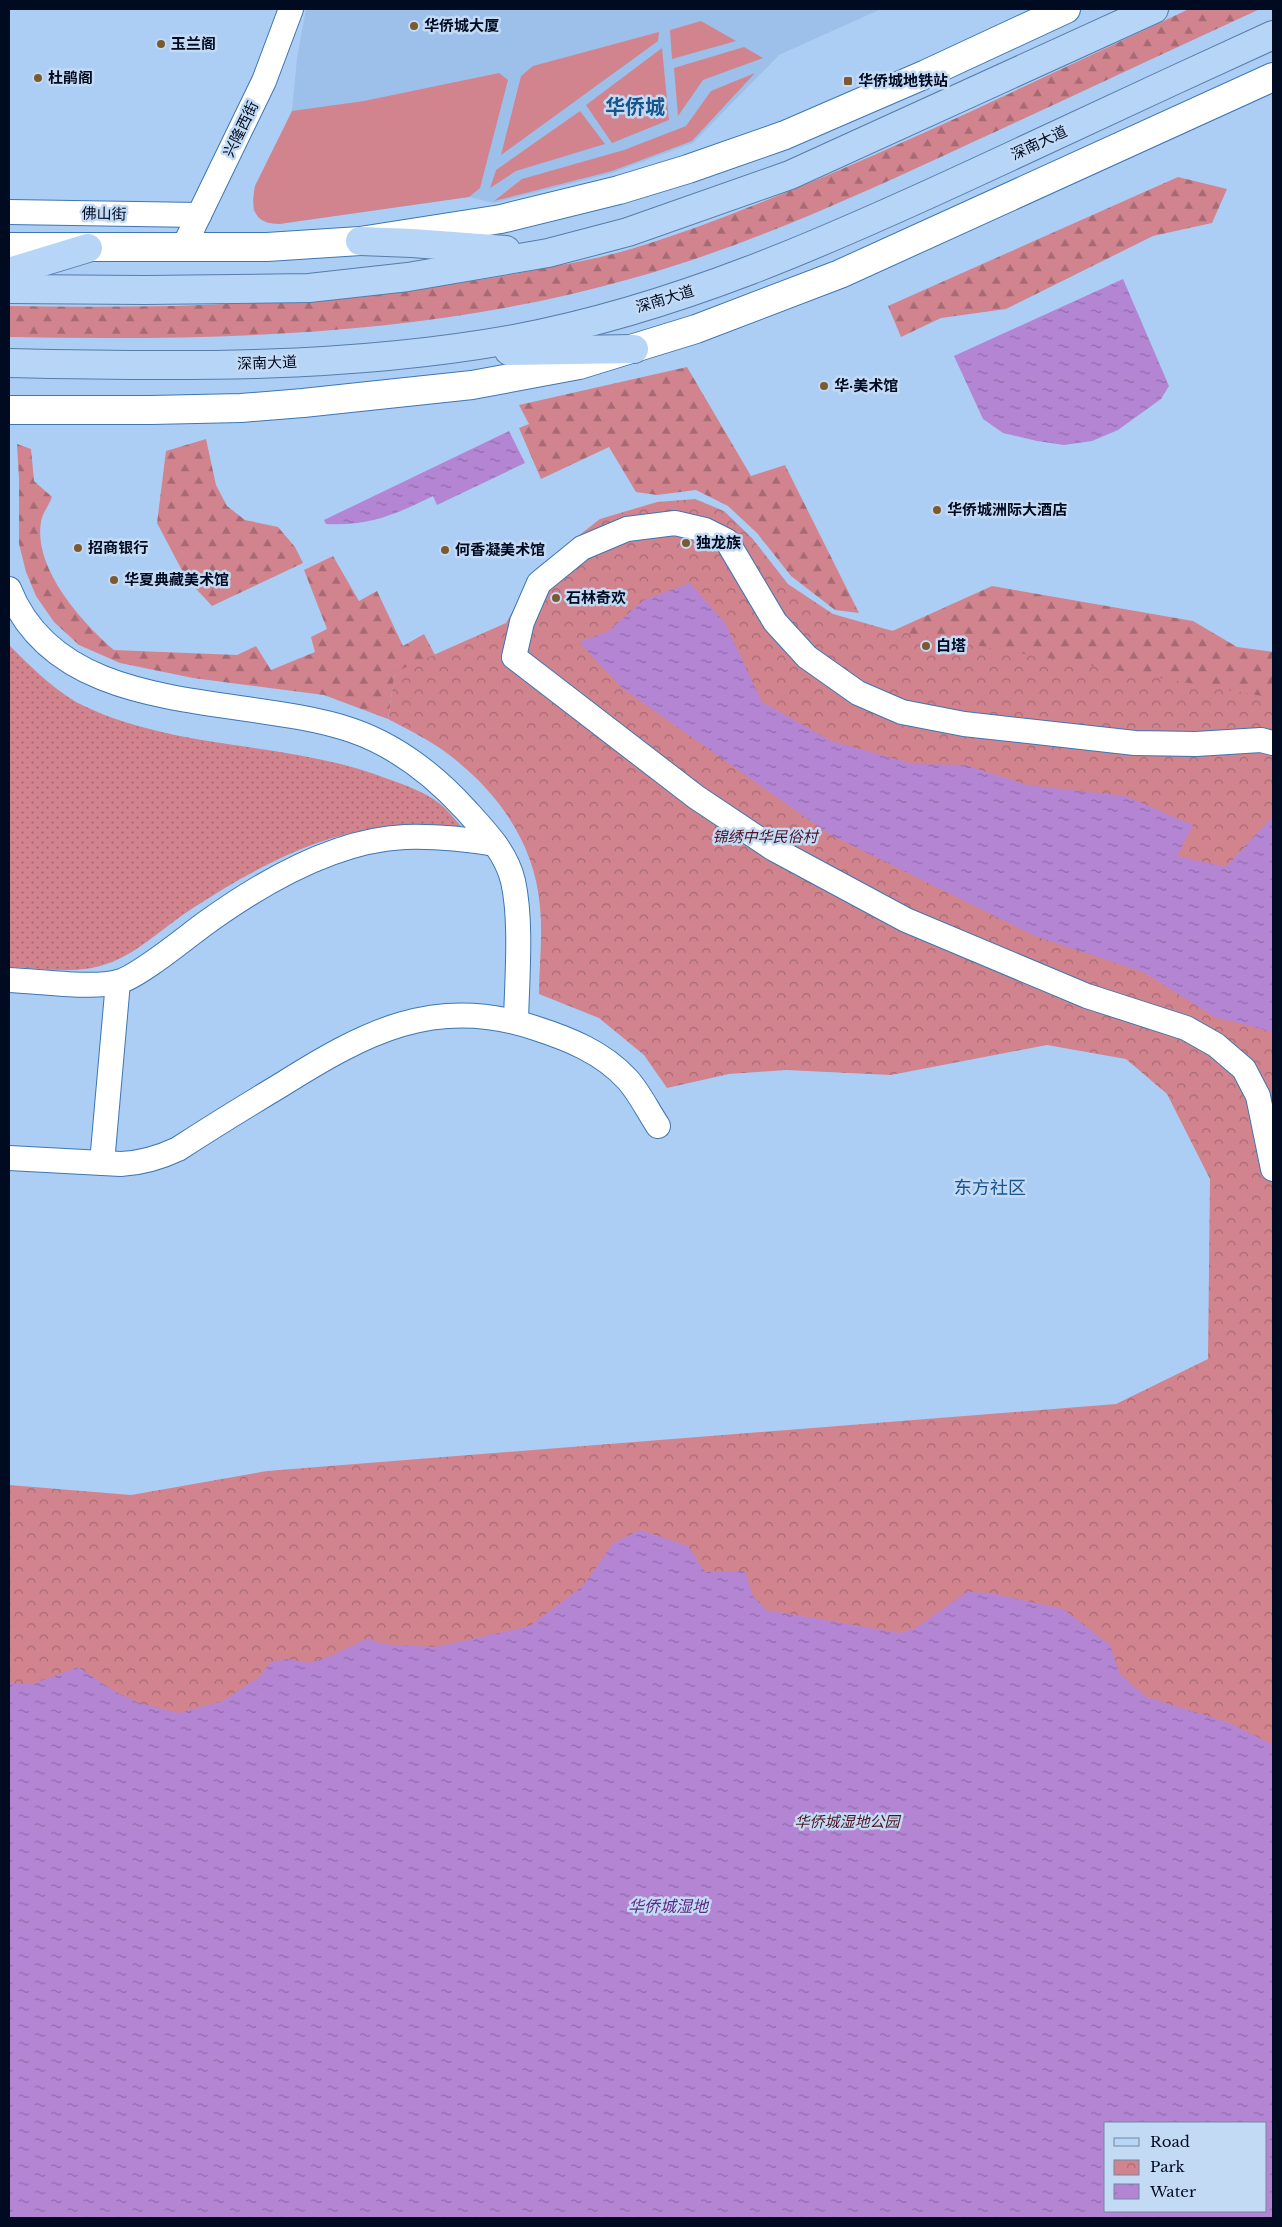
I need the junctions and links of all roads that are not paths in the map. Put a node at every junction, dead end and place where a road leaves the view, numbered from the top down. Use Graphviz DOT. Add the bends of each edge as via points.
graph roads {
  1 [pos="291,9"];
  2 [pos="1066,9"];
  3 [pos="1154,9"];
  4 [pos="1273,34"];
  5 [pos="1273,76"];
  6 [pos="9,212"];
  7 [pos="199,215"];
  8 [pos="360,241"];
  9 [pos="184,246"];
  10 [pos="9,247"];
  11 [pos="88,248"];
  12 [pos="548,253"];
  13 [pos="9,272"];
  14 [pos="9,289"];
  15 [pos="453,348"];
  16 [pos="634,349"];
  17 [pos="9,364"];
  18 [pos="9,410"];
  19 [pos="9,589"];
  20 [pos="1273,743"];
  21 [pos="495,844"];
  22 [pos="9,980"];
  23 [pos="118,982"];
  24 [pos="516,1021"];
  25 [pos="658,1126"];
  26 [pos="9,1158"];
  27 [pos="102,1163"];
  28 [pos="1273,1169"];
  1 -- 7 [label="street, 兴隆西街" via="264,81"];
  2 -- 8 [label="main road" via="785,135 688,169 501,219"];
  3 -- 12 [label="main road" via="790,175 628,232"];
  4 -- 15 [label="main road, 深南大道" via="863,225 751,271 591,321"];
  5 -- 16 [label="main road" via="840,274"];
  6 -- 7 [label="street, 佛山街"];
  7 -- 9 [label="street, 兴隆西街"];
  8 -- 9 [label="main road" via="267,247"];
  8 -- 12 [label="main road"];
  9 -- 11 [label="main road"];
  10 -- 11 [label="main road"];
  11 -- 13 [label="main road"];
  12 -- 14 [label="main road" via="408,277 309,288"];
  15 -- 16 [label="main road" via="526,352"];
  15 -- 17 [label="main road, 深南大道" via="304,362 168,367"];
  16 -- 18 [label="main road" via="579,365 472,386 341,400 241,408"];
  19 -- 21 [label="street" via="24,617 40,636 65,660 92,675 159,695 312,718 353,731 407,758 436,780"];
  20 -- 28 [label="street" via="1261,740 1135,743 964,724 902,712 858,693 807,657 775,622 727,541 705,530 675,523 627,529 582,548 539,583 522,622 514,656 696,797 774,849 906,920 1087,996 1186,1028 1216,1045 1244,1069 1258,1096"];
  21 -- 23 [label="street" via="451,837 403,837 340,850 267,883 227,907 141,970"];
  21 -- 24 [label="street" via="506,862 517,905"];
  22 -- 23 [label="street"];
  23 -- 27 [label="street"];
  24 -- 25 [label="street" via="562,1036 598,1054 627,1079"];
  24 -- 27 [label="street" via="477,1016 440,1017 379,1030 320,1060 178,1149 138,1163"];
  26 -- 27 [label="street"];
}
